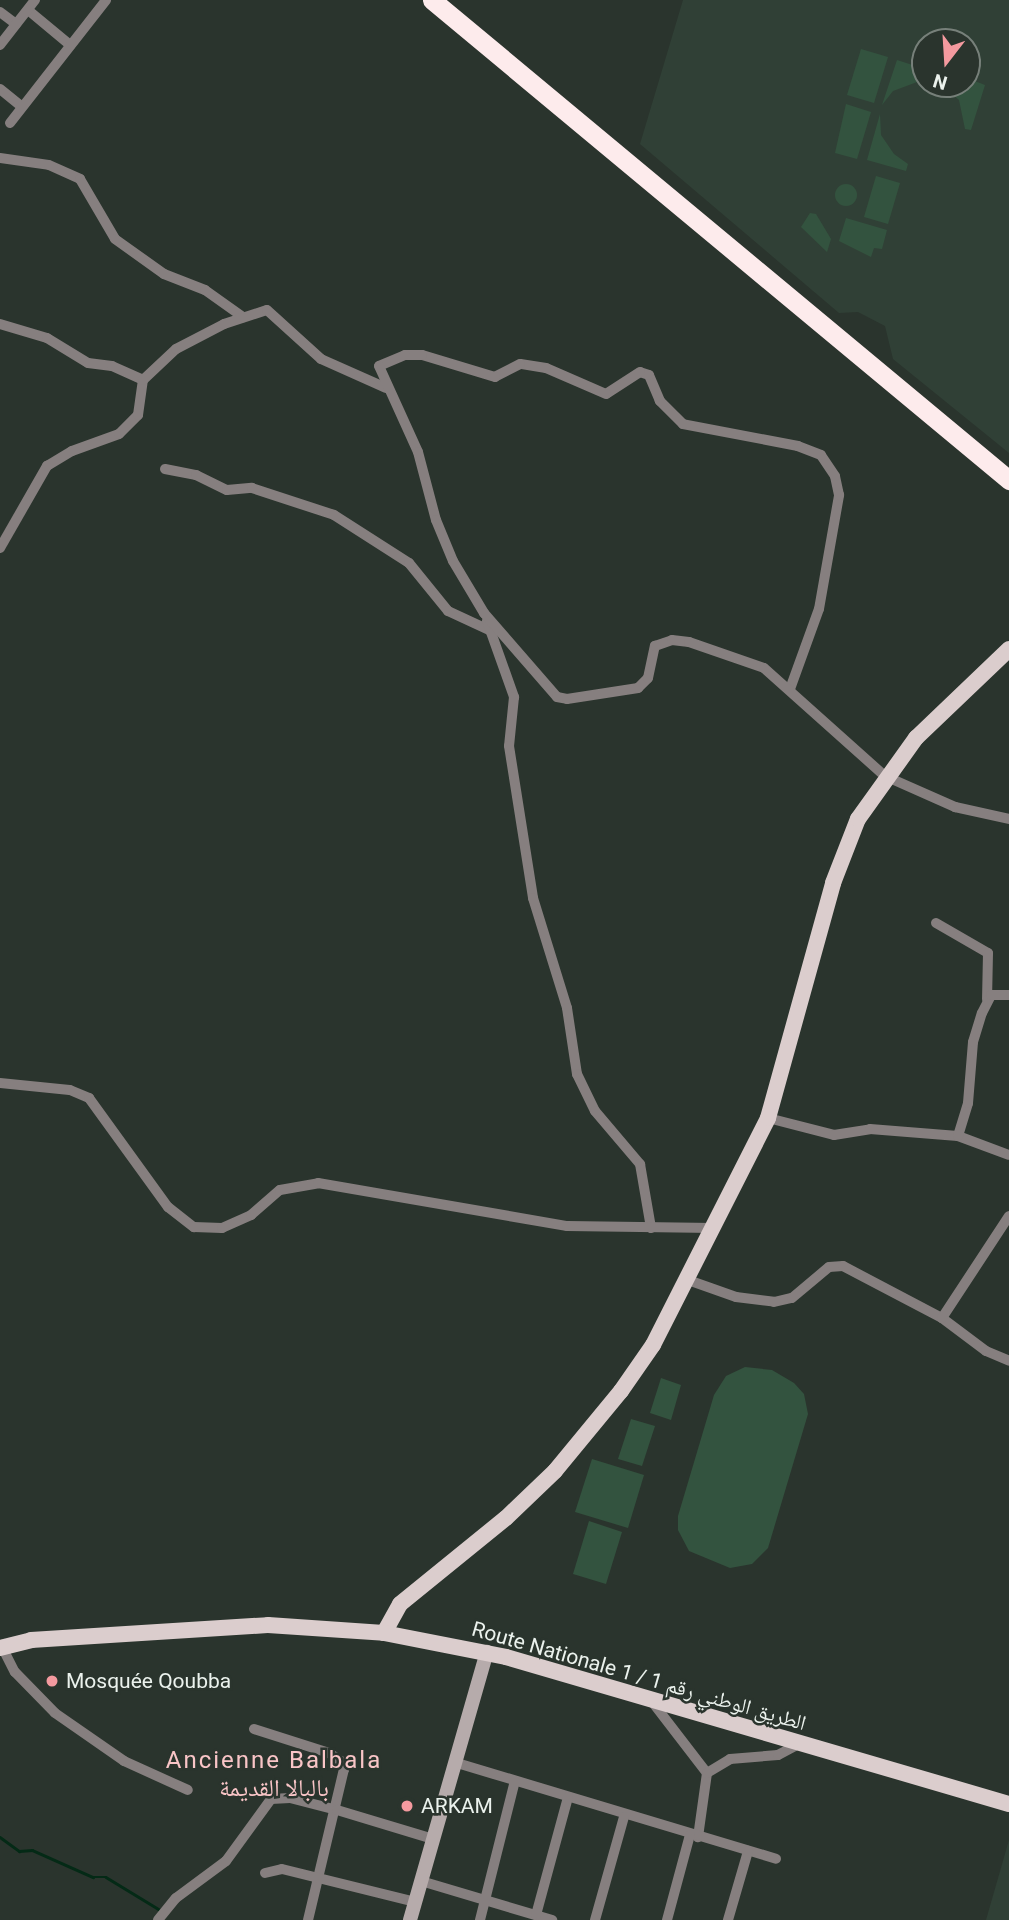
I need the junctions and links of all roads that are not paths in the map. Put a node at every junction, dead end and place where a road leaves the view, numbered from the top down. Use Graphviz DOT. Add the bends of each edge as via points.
graph roads {
  1 [pos="35,0"];
  2 [pos="106,0"];
  3 [pos="432,0"];
  4 [pos="27,10"];
  5 [pos="0,12"];
  6 [pos="16,24"];
  7 [pos="0,44"];
  8 [pos="70,44"];
  9 [pos="0,89"];
  10 [pos="21,106"];
  11 [pos="10,123"];
  12 [pos="0,158"];
  13 [pos="243,317"];
  14 [pos="0,324"];
  15 [pos="143,380"];
  16 [pos="386,388"];
  17 [pos="165,469"];
  18 [pos="1009,480"];
  19 [pos="0,548"];
  20 [pos="484,613"];
  21 [pos="491,631"];
  22 [pos="1009,649"];
  23 [pos="790,688"];
  24 [pos="885,776"];
  25 [pos="1009,819"];
  26 [pos="936,923"];
  27 [pos="1009,995"];
  28 [pos="987,999"];
  29 [pos="0,1083"];
  30 [pos="768,1118"];
  31 [pos="958,1136"];
  32 [pos="1009,1155"];
  33 [pos="1009,1216"];
  34 [pos="715,1227"];
  35 [pos="651,1228"];
  36 [pos="688,1280"];
  37 [pos="942,1318"];
  38 [pos="1009,1361"];
  39 [pos="384,1633"];
  40 [pos="1,1648"];
  41 [pos="487,1653"];
  42 [pos="650,1699"];
  43 [pos="254,1729"];
  44 [pos="801,1743"];
  45 [pos="457,1763"];
  46 [pos="707,1773"];
  47 [pos="515,1781"];
  48 [pos="188,1790"];
  49 [pos="568,1797"];
  50 [pos="1009,1804"];
  51 [pos="337,1810"];
  52 [pos="624,1817"];
  53 [pos="694,1836"];
  54 [pos="433,1839"];
  55 [pos="748,1851"];
  56 [pos="776,1859"];
  57 [pos="265,1873"];
  58 [pos="320,1877"];
  59 [pos="421,1881"];
  60 [pos="485,1900"];
  61 [pos="415,1902"];
  62 [pos="536,1915"];
  63 [pos="158,1920"];
  64 [pos="307,1920"];
  65 [pos="410,1920"];
  66 [pos="480,1920"];
  67 [pos="552,1920"];
  68 [pos="595,1920"];
  69 [pos="667,1920"];
  70 [pos="729,1920"];
  1 -- 4 [label="street"];
  2 -- 8 [label="street"];
  3 -- 18 [label="highway"];
  4 -- 6 [label="street"];
  4 -- 8 [label="street"];
  5 -- 6 [label="street"];
  6 -- 7 [label="street"];
  8 -- 10 [label="street"];
  9 -- 10 [label="street"];
  10 -- 11 [label="street"];
  12 -- 13 [label="street" via="50,165 80,179 115,239 164,274 205,290"];
  13 -- 15 [label="street" via="176,349"];
  13 -- 16 [label="street" via="267,310 321,359"];
  14 -- 15 [label="street" via="47,338 88,363 121,369"];
  15 -- 19 [label="street" via="138,415 112,437 72,450 47,466"];
  16 -- 20 [label="street" via="418,452 436,520 453,561"];
  16 -- 23 [label="street" via="379,366 404,355 422,355 495,377 520,364 545,368 606,394 640,372 649,375 665,408 683,424 798,446 821,456 835,476 839,495 819,609"];
  17 -- 21 [label="street" via="196,475 227,490 252,488 334,515 409,563 448,611"];
  20 -- 21 [label="street"];
  20 -- 23 [label="street" via="557,697 638,688 648,678 655,646 672,640 745,660"];
  21 -- 35 [label="street" via="514,697 509,746 533,898 567,1008 578,1073 595,1111 640,1164"];
  22 -- 24 [label="main road" via="924,730"];
  23 -- 24 [label="street"];
  24 -- 25 [label="street" via="955,807"];
  24 -- 30 [label="main road" via="858,820 838,867"];
  26 -- 28 [label="street" via="988,953"];
  27 -- 28 [label="street"];
  28 -- 31 [label="street" via="973,1042 971,1085"];
  29 -- 35 [label="street" via="70,1090 89,1098 168,1207 194,1227 222,1228 251,1215 280,1190 318,1183 567,1226"];
  30 -- 31 [label="street" via="825,1134 870,1129"];
  30 -- 34 [label="main road"];
  31 -- 32 [label="street"];
  33 -- 37 [label="street"];
  34 -- 35 [label="street"];
  34 -- 36 [label="main road"];
  36 -- 37 [label="street" via="736,1297 774,1302 792,1298 829,1267 843,1266"];
  36 -- 39 [label="main road" via="638,1368 562,1462 506,1518 400,1604"];
  37 -- 38 [label="street"];
  39 -- 40 [label="main road, Route Nationale 1 / الطريق الوطني رقم 1" via="268,1625 31,1640"];
  39 -- 41 [label="main road, Route Nationale 1 / الطريق الوطني رقم 1"];
  40 -- 48 [label="street" via="15,1672 55,1713 124,1761"];
  41 -- 42 [label="main road, Route Nationale 1 / الطريق الوطني رقم 1"];
  41 -- 45 [label="street"];
  42 -- 44 [label="main road, Route Nationale 1 / الطريق الوطني رقم 1"];
  42 -- 46 [label="street"];
  43 -- 51 [label="street" via="341,1760"];
  44 -- 46 [label="street" via="778,1755 730,1759"];
  44 -- 50 [label="main road, Route Nationale 1 / الطريق الوطني رقم 1"];
  45 -- 47 [label="street"];
  45 -- 54 [label="street"];
  46 -- 53 [label="street"];
  47 -- 49 [label="street"];
  47 -- 60 [label="street"];
  49 -- 52 [label="street"];
  49 -- 62 [label="street"];
  51 -- 54 [label="street"];
  51 -- 58 [label="street"];
  51 -- 63 [label="street" via="290,1798 271,1799 226,1861 176,1898"];
  52 -- 53 [label="street"];
  52 -- 68 [label="street"];
  53 -- 55 [label="street"];
  53 -- 69 [label="street"];
  54 -- 59 [label="street"];
  55 -- 56 [label="street"];
  55 -- 70 [label="street"];
  57 -- 58 [label="street" via="282,1869"];
  58 -- 61 [label="street"];
  58 -- 64 [label="street"];
  59 -- 60 [label="street"];
  59 -- 61 [label="street"];
  60 -- 62 [label="street"];
  60 -- 66 [label="street"];
  61 -- 65 [label="street"];
  62 -- 67 [label="street"];
}
